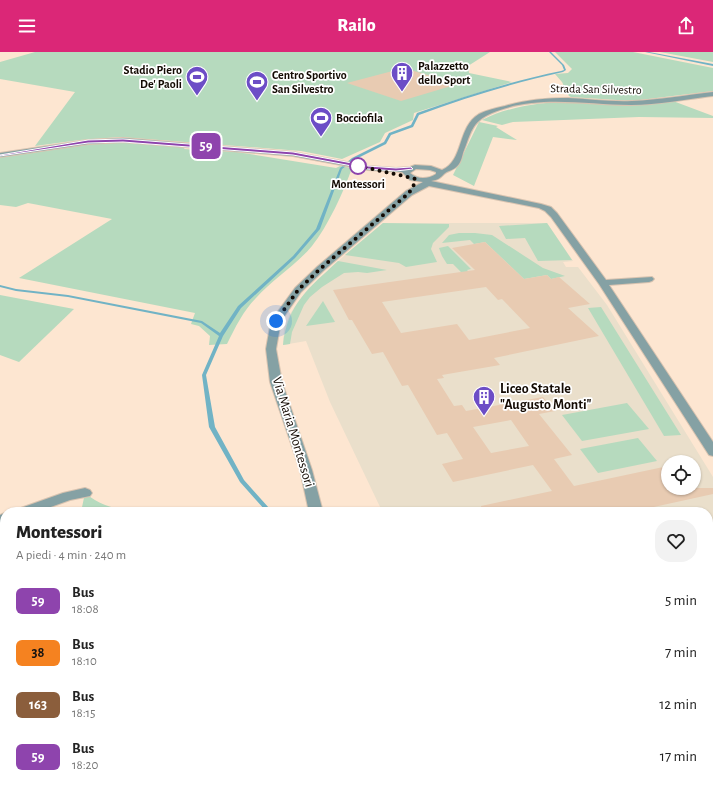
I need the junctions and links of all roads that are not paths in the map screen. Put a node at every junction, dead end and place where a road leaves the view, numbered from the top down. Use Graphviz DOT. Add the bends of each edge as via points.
graph roads {
  1 [pos="713,94"];
  2 [pos="0,155"];
  3 [pos="458,158"];
  4 [pos="426,167"];
  5 [pos="368,168"];
  6 [pos="411,169"];
  7 [pos="440,175"];
  8 [pos="412,178"];
  9 [pos="428,182"];
  10 [pos="458,189"];
  11 [pos="409,193"];
  12 [pos="649,279"];
  13 [pos="603,283"];
  14 [pos="711,445"];
  15 [pos="85,493"];
  16 [pos="37,507"];
  17 [pos="315,507"];
  1 -- 3 [label="street, Strada San Silvestro" via="640,103 567,100 533,102 492,111 471,124"];
  2 -- 5 [label="street" via="88,142 123,140 293,154"];
  3 -- 4 [label="street" via="441,166"];
  3 -- 7 [label="street, Strada San Silvestro" via="450,169"];
  4 -- 6 [label="street"];
  4 -- 7 [label="street" via="436,169"];
  5 -- 6 [label="street"];
  5 -- 8 [label="street"];
  6 -- 8 [label="street, Via Maria Montessori" via="406,172"];
  7 -- 9 [label="street, Strada San Silvestro"];
  7 -- 10 [label="street" via="449,185"];
  8 -- 9 [label="street"];
  8 -- 11 [label="street, Via Maria Montessori" via="415,183"];
  9 -- 10 [label="street"];
  9 -- 11 [label="street, Via Maria Montessori"];
  10 -- 13 [label="street" via="548,209"];
  11 -- 17 [label="street, Via Maria Montessori" via="298,290 276,321 271,349 276,382 306,470"];
  12 -- 13 [label="street"];
  13 -- 14 [label="street"];
  15 -- 16 [label="street"];
}
